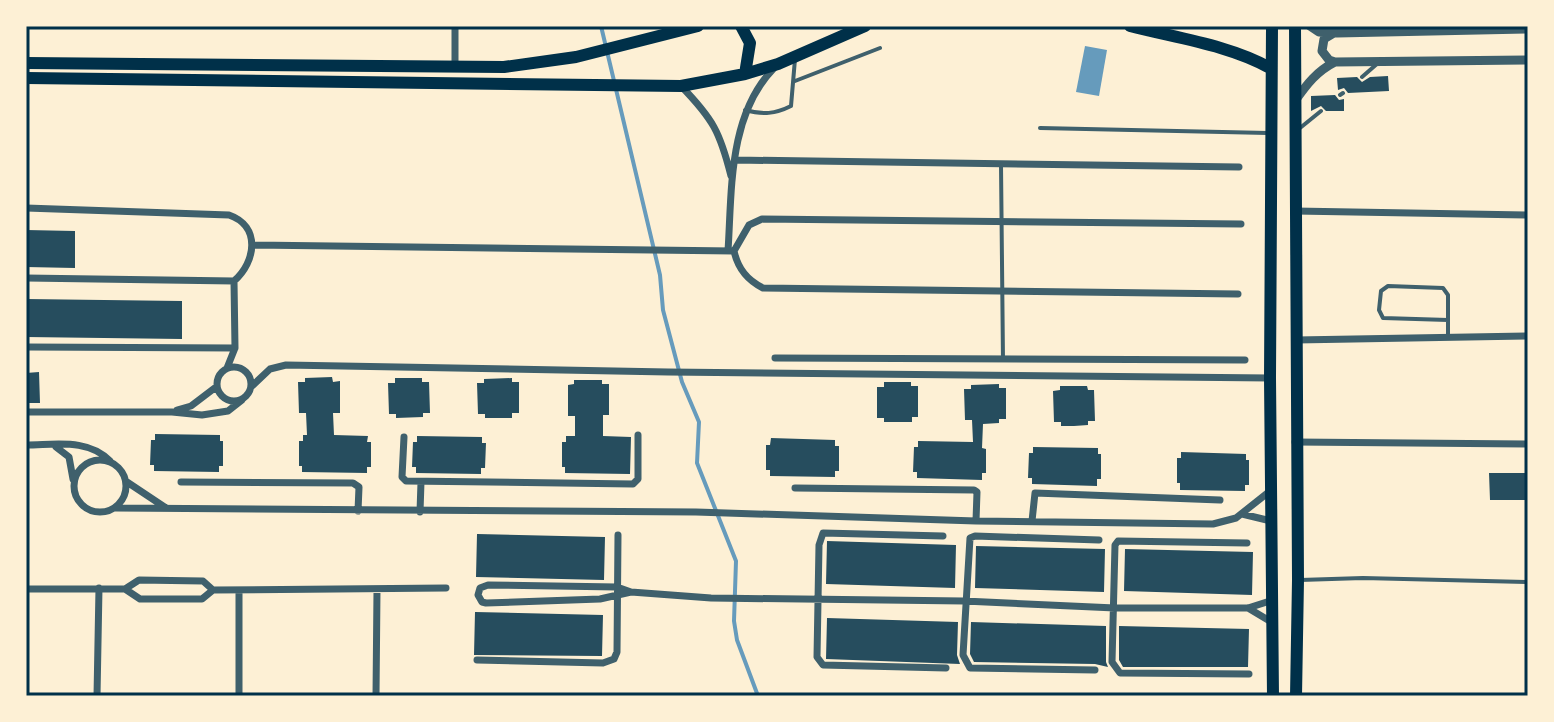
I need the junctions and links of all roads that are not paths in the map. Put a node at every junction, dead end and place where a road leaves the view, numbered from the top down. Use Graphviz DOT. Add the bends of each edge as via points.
graph roads {
  1 [pos="455,26"];
  2 [pos="698,26"];
  3 [pos="741,26"];
  4 [pos="865,26"];
  5 [pos="1130,26"];
  6 [pos="1272,26"];
  7 [pos="1295,26"];
  8 [pos="1310,26"];
  9 [pos="1448,28"];
  10 [pos="1514,28"];
  11 [pos="1413,29"];
  12 [pos="1528,29"];
  13 [pos="1337,33"];
  14 [pos="880,48"];
  15 [pos="795,56"];
  16 [pos="1528,60"];
  17 [pos="1335,62"];
  18 [pos="1379,62"];
  19 [pos="26,63"];
  20 [pos="778,64"];
  21 [pos="455,68"];
  22 [pos="1270,68"];
  23 [pos="745,74"];
  24 [pos="1362,77"];
  25 [pos="26,78"];
  26 [pos="795,81"];
  27 [pos="681,86"];
  28 [pos="1295,101"];
  29 [pos="745,110"];
  30 [pos="1321,111"];
  31 [pos="1040,128"];
  32 [pos="1295,132"];
  33 [pos="1270,133"];
  34 [pos="736,160"];
  35 [pos="1001,163"];
  36 [pos="1239,167"];
  37 [pos="733,183"];
  38 [pos="26,208"];
  39 [pos="1295,211"];
  40 [pos="1528,215"];
  41 [pos="1002,221"];
  42 [pos="1241,224"];
  43 [pos="253,245"];
  44 [pos="731,251"];
  45 [pos="26,278"];
  46 [pos="234,281"];
  47 [pos="1004,293"];
  48 [pos="1238,294"];
  49 [pos="1448,320"];
  50 [pos="1528,336"];
  51 [pos="1448,338"];
  52 [pos="1296,340"];
  53 [pos="26,347"];
  54 [pos="235,348"];
  55 [pos="775,358"];
  56 [pos="1003,360"];
  57 [pos="1245,360"];
  58 [pos="227,368"];
  59 [pos="1270,378"];
  60 [pos="216,387"];
  61 [pos="251,387"];
  62 [pos="242,400"];
  63 [pos="26,412"];
  64 [pos="172,412"];
  65 [pos="638,435"];
  66 [pos="404,437"];
  67 [pos="1295,442"];
  68 [pos="1528,444"];
  69 [pos="26,445"];
  70 [pos="54,445"];
  71 [pos="110,461"];
  72 [pos="127,482"];
  73 [pos="181,482"];
  74 [pos="421,482"];
  75 [pos="74,483"];
  76 [pos="795,488"];
  77 [pos="1272,490"];
  78 [pos="1220,500"];
  79 [pos="115,508"];
  80 [pos="168,509"];
  81 [pos="358,511"];
  82 [pos="420,512"];
  83 [pos="1242,514"];
  84 [pos="976,521"];
  85 [pos="1032,521"];
  86 [pos="1273,521"];
  87 [pos="618,535"];
  88 [pos="943,536"];
  89 [pos="1099,540"];
  90 [pos="1247,543"];
  91 [pos="1298,580"];
  92 [pos="1528,582"];
  93 [pos="617,587"];
  94 [pos="99,588"];
  95 [pos="446,588"];
  96 [pos="26,589"];
  97 [pos="125,589"];
  98 [pos="213,590"];
  99 [pos="239,590"];
  100 [pos="377,590"];
  101 [pos="631,592"];
  102 [pos="617,596"];
  103 [pos="818,600"];
  104 [pos="1273,600"];
  105 [pos="964,601"];
  106 [pos="1115,608"];
  107 [pos="1248,608"];
  108 [pos="1273,623"];
  109 [pos="477,660"];
  110 [pos="946,668"];
  111 [pos="1095,670"];
  112 [pos="1249,674"];
  113 [pos="97,696"];
  114 [pos="239,696"];
  115 [pos="376,696"];
  116 [pos="1273,696"];
  117 [pos="1296,696"];
  1 -- 21 [label="street"];
  2 -- 21 [label="main road" via="576,57"];
  3 -- 23 [label="main road" via="750,43"];
  4 -- 15 [label="main road"];
  5 -- 22 [label="main road"];
  6 -- 22 [label="main road"];
  7 -- 28 [label="main road"];
  8 -- 13 [label="street"];
  9 -- 10 [label="street"];
  9 -- 11 [label="street"];
  10 -- 12 [label="street"];
  11 -- 13 [label="street"];
  13 -- 17 [label="street" via="1322,45 1325,56"];
  14 -- 26 [label="lane"];
  15 -- 20 [label="main road"];
  15 -- 26 [label="lane"];
  16 -- 18 [label="street"];
  17 -- 18 [label="street"];
  17 -- 28 [label="street" via="1308,82"];
  18 -- 24 [label="lane"];
  19 -- 21 [label="main road"];
  20 -- 23 [label="main road"];
  20 -- 29 [label="street"];
  22 -- 33 [label="main road"];
  23 -- 27 [label="main road"];
  25 -- 27 [label="main road"];
  26 -- 29 [label="lane" via="791,106 762,114"];
  27 -- 37 [label="street" via="719,132"];
  28 -- 32 [label="main road"];
  29 -- 34 [label="street"];
  30 -- 32 [label="lane"];
  31 -- 33 [label="lane"];
  32 -- 39 [label="main road"];
  33 -- 59 [label="main road"];
  34 -- 35 [label="street"];
  34 -- 37 [label="street"];
  35 -- 36 [label="street"];
  35 -- 41 [label="lane"];
  37 -- 44 [label="street"];
  38 -- 43 [label="street" via="229,215 244,224"];
  39 -- 40 [label="street"];
  39 -- 52 [label="main road"];
  41 -- 42 [label="street"];
  41 -- 44 [label="street" via="762,219 749,225"];
  41 -- 47 [label="lane"];
  43 -- 44 [label="street"];
  43 -- 46 [label="street" via="249,264"];
  44 -- 47 [label="street" via="746,276 763,288"];
  45 -- 46 [label="street"];
  46 -- 54 [label="street"];
  47 -- 48 [label="street"];
  47 -- 56 [label="lane"];
  49 -- 49 [label="lane" via="1443,288 1388,286 1381,291 1383,318"];
  49 -- 51 [label="lane"];
  50 -- 51 [label="street"];
  51 -- 52 [label="street"];
  52 -- 67 [label="main road"];
  53 -- 54 [label="street"];
  54 -- 58 [label="street"];
  55 -- 56 [label="street"];
  56 -- 57 [label="street"];
  58 -- 60 [label="street" via="218,375"];
  58 -- 61 [label="street" via="245,371"];
  59 -- 61 [label="street" via="279,365"];
  59 -- 77 [label="main road"];
  60 -- 62 [label="street" via="226,400"];
  60 -- 64 [label="street" via="191,406"];
  61 -- 62 [label="street"];
  62 -- 64 [label="street" via="215,414"];
  63 -- 64 [label="street"];
  65 -- 74 [label="street" via="638,479 633,484"];
  66 -- 74 [label="street" via="403,479"];
  67 -- 68 [label="street"];
  67 -- 91 [label="main road"];
  69 -- 70 [label="street"];
  70 -- 71 [label="street" via="86,446"];
  70 -- 75 [label="street" via="69,457"];
  71 -- 72 [label="street"];
  71 -- 75 [label="street" via="91,461"];
  72 -- 79 [label="street"];
  72 -- 80 [label="street"];
  73 -- 81 [label="street" via="353,483 359,487"];
  74 -- 82 [label="street"];
  75 -- 79 [label="street" via="82,506 98,513"];
  76 -- 84 [label="street" via="974,490"];
  77 -- 83 [label="street"];
  77 -- 86 [label="main road"];
  78 -- 85 [label="street" via="1035,493"];
  79 -- 80 [label="street"];
  80 -- 81 [label="street"];
  81 -- 82 [label="street"];
  82 -- 84 [label="street" via="696,512"];
  83 -- 85 [label="street" via="1213,524"];
  83 -- 86 [label="street"];
  84 -- 85 [label="street"];
  86 -- 104 [label="main road"];
  87 -- 93 [label="street"];
  88 -- 103 [label="street" via="823,533"];
  89 -- 105 [label="street" via="970,538"];
  90 -- 106 [label="street" via="1118,541"];
  91 -- 92 [label="lane"];
  91 -- 117 [label="main road"];
  93 -- 101 [label="street"];
  93 -- 102 [label="street"];
  93 -- 102 [label="street" via="488,585 478,595 486,603"];
  94 -- 96 [label="street"];
  94 -- 97 [label="street"];
  94 -- 113 [label="street"];
  95 -- 100 [label="street"];
  97 -- 98 [label="street" via="139,580 203,581"];
  97 -- 98 [label="street" via="140,599 202,599"];
  98 -- 99 [label="street"];
  99 -- 100 [label="street"];
  99 -- 114 [label="street"];
  100 -- 115 [label="street"];
  101 -- 102 [label="street"];
  101 -- 103 [label="street"];
  102 -- 109 [label="street" via="614,659"];
  103 -- 105 [label="street"];
  103 -- 110 [label="street" via="817,657 823,665"];
  104 -- 107 [label="street"];
  104 -- 108 [label="main road"];
  105 -- 106 [label="street"];
  105 -- 111 [label="street" via="963,655 970,668"];
  106 -- 107 [label="street"];
  106 -- 112 [label="street" via="1112,662 1120,673"];
  107 -- 108 [label="street"];
  108 -- 116 [label="main road"];
}
